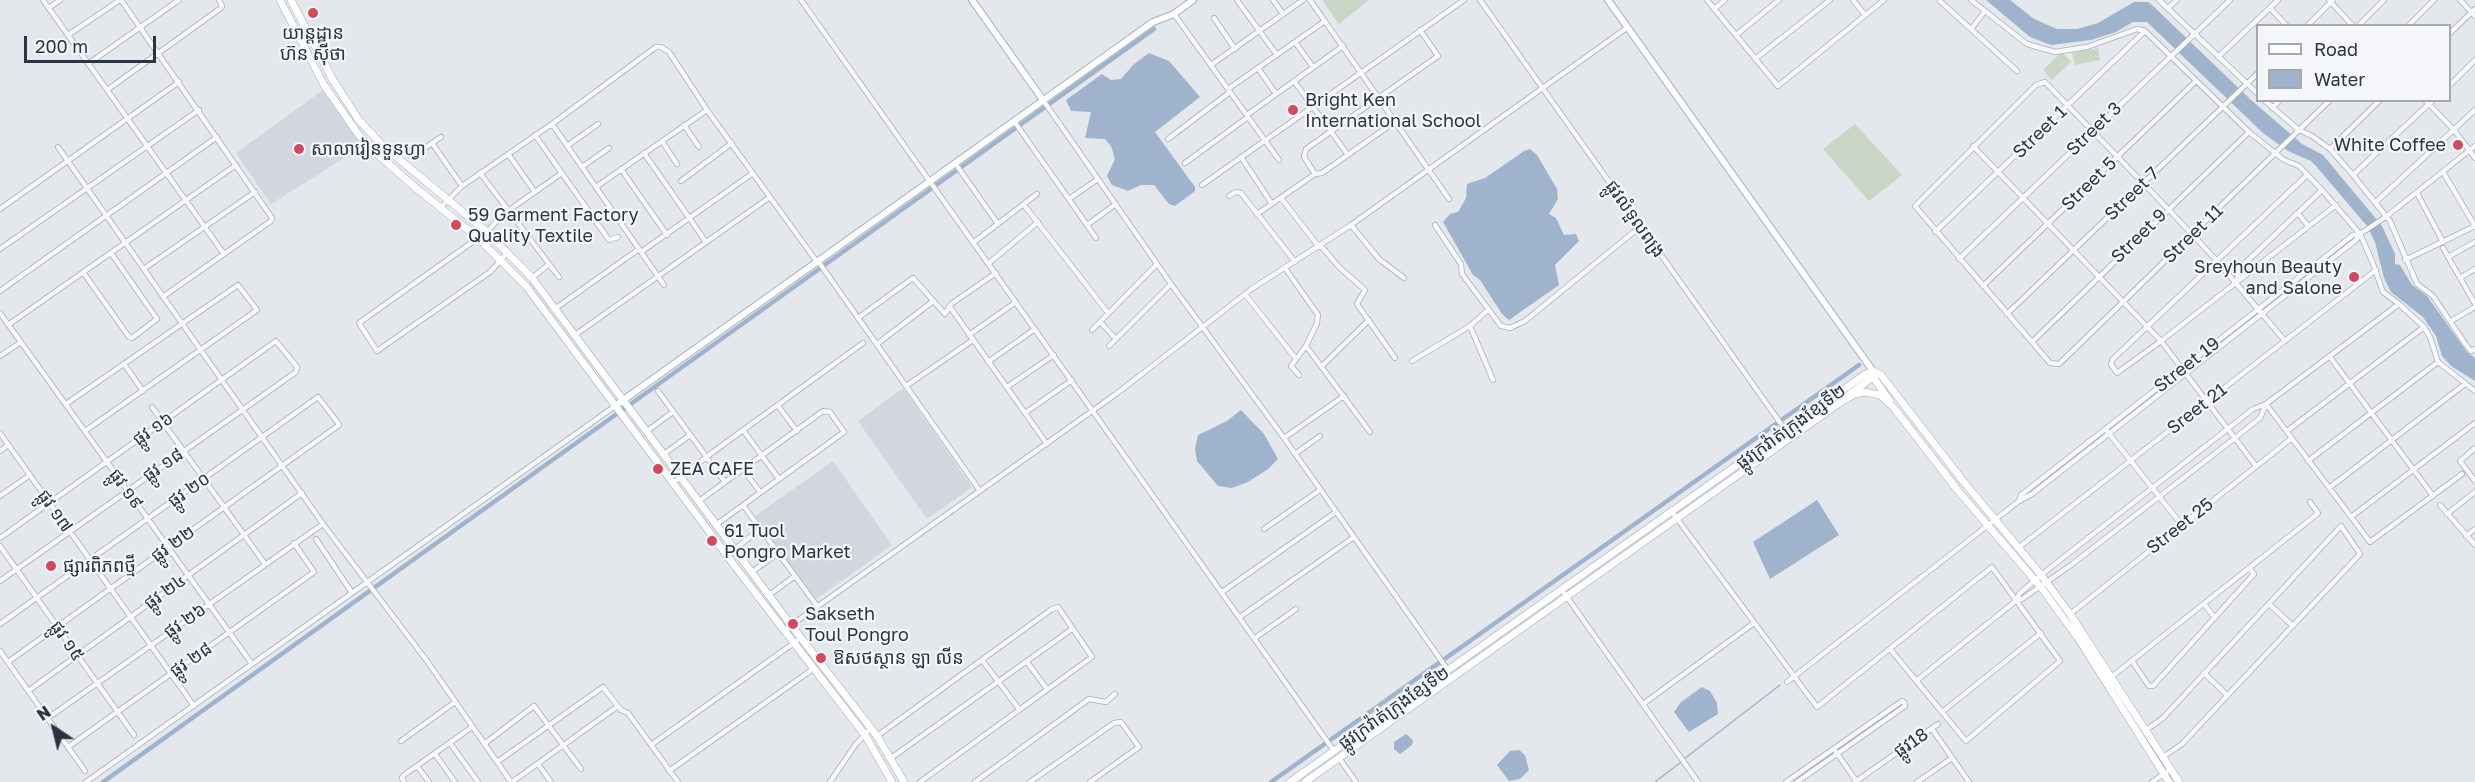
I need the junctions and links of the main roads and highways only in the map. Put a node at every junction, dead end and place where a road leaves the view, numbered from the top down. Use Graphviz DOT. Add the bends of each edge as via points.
graph roads {
  1 [pos="280,0"];
  2 [pos="291,0"];
  3 [pos="339,91"];
  4 [pos="331,96"];
  5 [pos="366,128"];
  6 [pos="358,134"];
  7 [pos="1873,374"];
  8 [pos="1841,402"];
  9 [pos="1894,408"];
  10 [pos="1991,522"];
  11 [pos="2040,581"];
  12 [pos="1447,668"];
  13 [pos="1454,677"];
  14 [pos="2108,679"];
  15 [pos="1330,745"];
  16 [pos="1339,758"];
  17 [pos="2167,771"];
  18 [pos="892,782"];
  19 [pos="904,782"];
  20 [pos="1290,782"];
  21 [pos="1305,782"];
  22 [pos="2169,782"];
  23 [pos="2179,782"];
  1 -- 4 [label="main road"];
  2 -- 3 [label="main road"];
  3 -- 4 [label="main road"];
  3 -- 5 [label="main road"];
  4 -- 6 [label="main road"];
  5 -- 6 [label="main road"];
  5 -- 19 [label="main road" via="446,201 487,232 532,278 877,735"];
  6 -- 18 [label="main road" via="478,238 531,293 865,735"];
  7 -- 8 [label="main road"];
  7 -- 9 [label="main road"];
  7 -- 10 [label="main road, ផ្លូវក្រវ៉ាត់ក្រុងខ្សែទី២" via="1881,375"];
  7 -- 12 [label="main road, ផ្លូវក្រវ៉ាត់ក្រុងខ្សែទី២" via="1864,375 1784,427 1672,512"];
  8 -- 9 [label="main road, ផ្លូវក្រវ៉ាត់ក្រុងខ្សែទី២" via="1870,392"];
  8 -- 13 [label="main road, ផ្លូវក្រវ៉ាត់ក្រុងខ្សែទី២"];
  9 -- 10 [label="main road, ផ្លូវក្រវ៉ាត់ក្រុងខ្សែទី២" via="1959,492"];
  10 -- 11 [label="main road, ផ្លូវក្រវ៉ាត់ក្រុងខ្សែទី២"];
  10 -- 11 [label="main road, ផ្លូវក្រវ៉ាត់ក្រុងខ្សែទី២" via="2018,548"];
  11 -- 14 [label="main road, ផ្លូវក្រវ៉ាត់ក្រុងខ្សែទី២"];
  11 -- 14 [label="main road, ផ្លូវក្រវ៉ាត់ក្រុងខ្សែទី២" via="2070,614"];
  12 -- 13 [label="main road"];
  12 -- 15 [label="main road, ផ្លូវក្រវ៉ាត់ក្រុងខ្សែទី២"];
  13 -- 16 [label="main road, ផ្លូវក្រវ៉ាត់ក្រុងខ្សែទី២"];
  14 -- 17 [label="main road, ផ្លូវក្រវ៉ាត់ក្រុងខ្សែទី២"];
  14 -- 17 [label="main road, ផ្លូវក្រវ៉ាត់ក្រុងខ្សែទី២" via="2146,730"];
  15 -- 16 [label="main road"];
  15 -- 20 [label="main road, ផ្លូវក្រវ៉ាត់ក្រុងខ្សែទី២"];
  16 -- 21 [label="main road, ផ្លូវក្រវ៉ាត់ក្រុងខ្សែទី២"];
  17 -- 22 [label="main road, ផ្លូវក្រវ៉ាត់ក្រុងខ្សែទី២"];
  17 -- 23 [label="main road, ផ្លូវក្រវ៉ាត់ក្រុងខ្សែទី២"];
}
